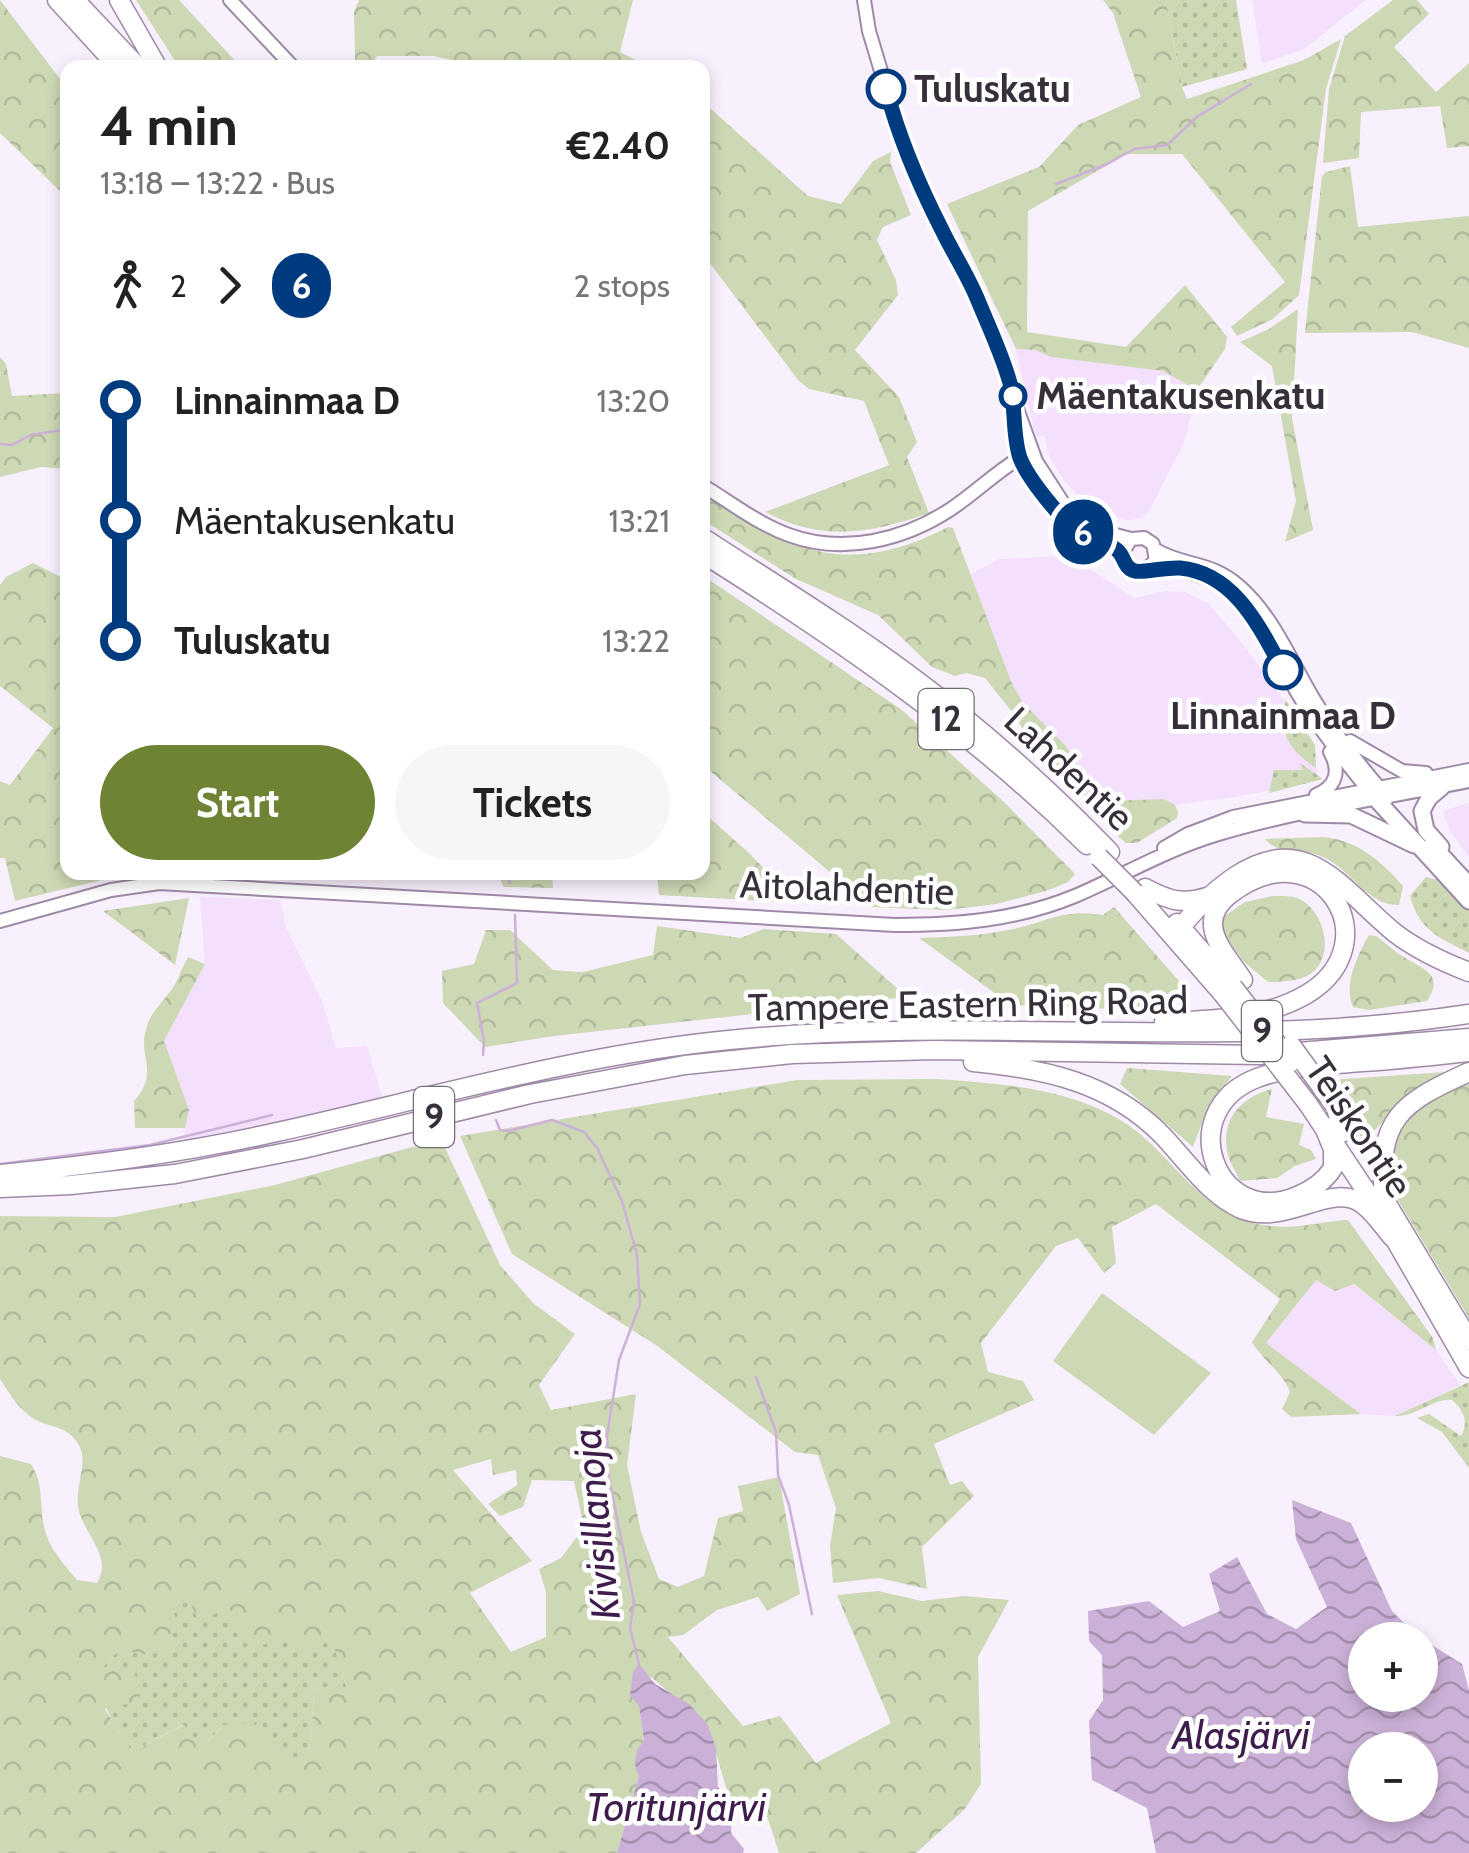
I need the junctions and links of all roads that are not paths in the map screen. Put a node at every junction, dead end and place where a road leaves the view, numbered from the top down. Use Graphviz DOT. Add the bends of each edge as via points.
graph roads {
  1 [pos="57,0"];
  2 [pos="75,0"];
  3 [pos="119,0"];
  4 [pos="230,0"];
  5 [pos="864,0"];
  6 [pos="112,60"];
  7 [pos="131,60"];
  8 [pos="153,60"];
  9 [pos="286,60"];
  10 [pos="1028,459"];
  11 [pos="710,490"];
  12 [pos="1131,539"];
  13 [pos="710,542"];
  14 [pos="1156,550"];
  15 [pos="1122,554"];
  16 [pos="710,557"];
  17 [pos="1150,568"];
  18 [pos="1316,712"];
  19 [pos="1467,774"];
  20 [pos="1442,786"];
  21 [pos="1379,794"];
  22 [pos="1299,809"];
  23 [pos="1424,851"];
  24 [pos="1105,854"];
  25 [pos="1465,880"];
  26 [pos="1140,890"];
  27 [pos="1214,900"];
  28 [pos="1469,901"];
  29 [pos="0,921"];
  30 [pos="1181,932"];
  31 [pos="1469,972"];
  32 [pos="1233,987"];
  33 [pos="1469,1014"];
  34 [pos="1070,1032"];
  35 [pos="1469,1038"];
  36 [pos="934,1050"];
  37 [pos="1469,1052"];
  38 [pos="1469,1072"];
  39 [pos="1316,1096"];
  40 [pos="1323,1125"];
  41 [pos="1357,1165"];
  42 [pos="0,1174"];
  43 [pos="0,1188"];
  44 [pos="1384,1198"];
  45 [pos="1307,1205"];
  46 [pos="1392,1237"];
  47 [pos="1469,1340"];
  48 [pos="1469,1368"];
  1 -- 6 [label="highway"];
  2 -- 7 [label="highway"];
  3 -- 8 [label="highway"];
  4 -- 9 [label="main road"];
  5 -- 10 [label="main road" via="904,148 975,293"];
  10 -- 11 [label="main road" via="1000,468 920,527 843,544 790,536"];
  10 -- 12 [label="main road" via="1078,517"];
  10 -- 15 [label="main road" via="1058,513"];
  12 -- 14 [label="main road" via="1144,538"];
  12 -- 15 [label="main road"];
  13 -- 24 [label="highway, Lahdentie / 12" via="942,700 1036,779"];
  14 -- 17 [label="main road"];
  14 -- 18 [label="main road" via="1212,568 1240,586 1265,616"];
  15 -- 17 [label="main road" via="1133,571"];
  16 -- 24 [label="highway, Lahdentie / 12" via="931,708"];
  17 -- 18 [label="main road" via="1199,572 1227,589 1249,610"];
  18 -- 19 [label="main road" via="1357,747 1402,770"];
  18 -- 21 [label="main road"];
  18 -- 22 [label="main road" via="1335,780"];
  19 -- 20 [label="main road, Aitolahdentie"];
  19 -- 21 [label="main road, Aitolahdentie"];
  20 -- 21 [label="main road, Aitolahdentie"];
  20 -- 25 [label="main road" via="1424,804 1422,819"];
  21 -- 22 [label="main road, Aitolahdentie"];
  21 -- 23 [label="main road"];
  21 -- 25 [label="main road"];
  22 -- 23 [label="main road" via="1351,815"];
  22 -- 29 [label="main road, Aitolahdentie" via="1146,861 1053,904 948,925 159,883"];
  23 -- 28 [label="main road"];
  24 -- 26 [label="highway, Lahdentie / 12"];
  26 -- 27 [label="highway" via="1181,903"];
  26 -- 30 [label="highway, Lahdentie / 12"];
  27 -- 30 [label="highway"];
  27 -- 31 [label="highway" via="1242,872 1266,860 1304,861 1330,874 1408,943"];
  27 -- 32 [label="highway" via="1212,930"];
  27 -- 34 [label="highway" via="1255,878 1303,875 1327,890 1340,910 1346,930 1342,954 1320,985 1270,1008"];
  30 -- 32 [label="highway, Teiskontie / 12"];
  32 -- 39 [label="highway, Teiskontie / 12, bridge"];
  33 -- 34 [label="highway, Tampere Eastern Ring Road / 9" via="1200,1034"];
  34 -- 42 [label="highway, Tampere Eastern Ring Road / 9" via="850,1030 658,1047 144,1158"];
  35 -- 36 [label="highway, Tampere Eastern Ring Road / 9" via="1260,1055"];
  36 -- 43 [label="highway, Tampere Eastern Ring Road / 9" via="685,1065 243,1162 148,1178"];
  36 -- 45 [label="highway" via="1074,1079 1109,1094 1238,1207 1269,1214"];
  37 -- 40 [label="highway" via="1256,1078 1218,1109 1210,1151 1222,1178 1244,1196 1294,1198 1332,1168 1333,1148"];
  38 -- 44 [label="highway" via="1424,1095 1394,1123 1381,1154"];
  39 -- 40 [label="highway, Teiskontie / 12"];
  39 -- 41 [label="highway, Teiskontie / 12"];
  40 -- 41 [label="highway, Teiskontie / 12"];
  41 -- 44 [label="highway, Teiskontie / 12"];
  41 -- 45 [label="highway"];
  41 -- 46 [label="highway, Teiskontie / 12"];
  44 -- 47 [label="highway, Teiskontie / 12"];
  45 -- 46 [label="highway" via="1350,1198"];
  46 -- 48 [label="highway, Teiskontie / 12"];
}
